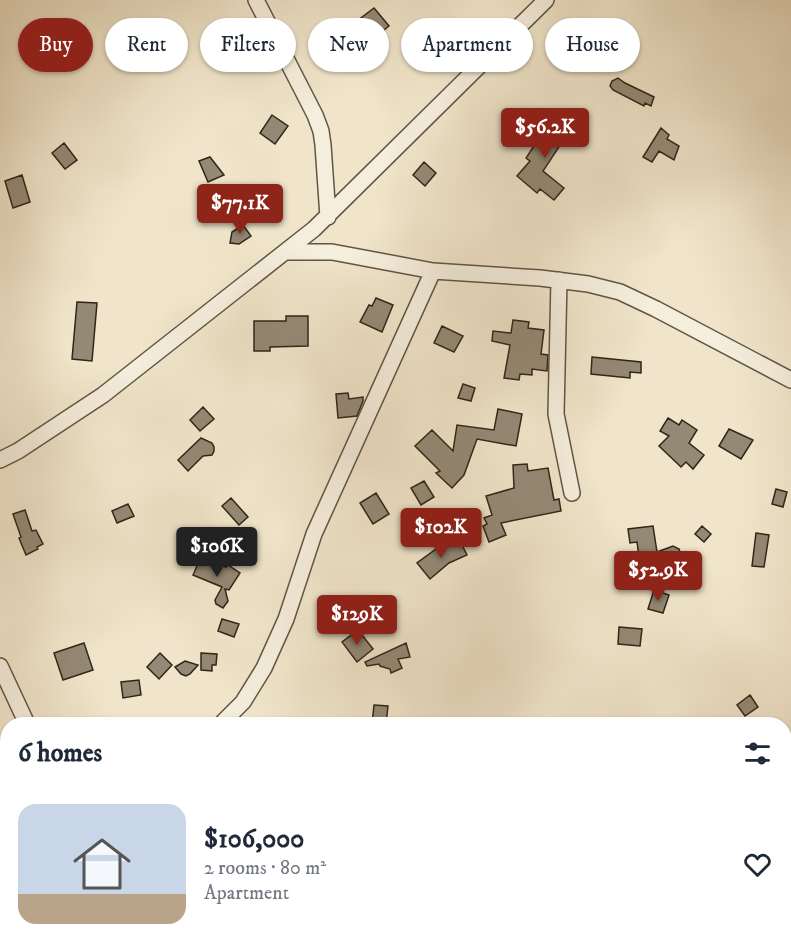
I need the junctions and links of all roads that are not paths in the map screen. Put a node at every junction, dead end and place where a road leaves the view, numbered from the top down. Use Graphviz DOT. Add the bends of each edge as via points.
graph roads {
  1 [pos="256,0"];
  2 [pos="546,0"];
  3 [pos="328,217"];
  4 [pos="286,252"];
  5 [pos="433,271"];
  6 [pos="559,280"];
  7 [pos="791,380"];
  8 [pos="0,460"];
  9 [pos="572,493"];
  10 [pos="0,666"];
  11 [pos="24,717"];
  12 [pos="228,717"];
  1 -- 3 [label="street" via="321,131"];
  2 -- 3 [label="street"];
  3 -- 4 [label="street"];
  4 -- 5 [label="street" via="332,252"];
  4 -- 8 [label="street" via="103,395"];
  5 -- 6 [label="street"];
  5 -- 12 [label="street" via="314,534 286,619 264,668 243,702"];
  6 -- 7 [label="street" via="620,292"];
  6 -- 9 [label="street" via="556,414"];
  10 -- 11 [label="street"];
}
